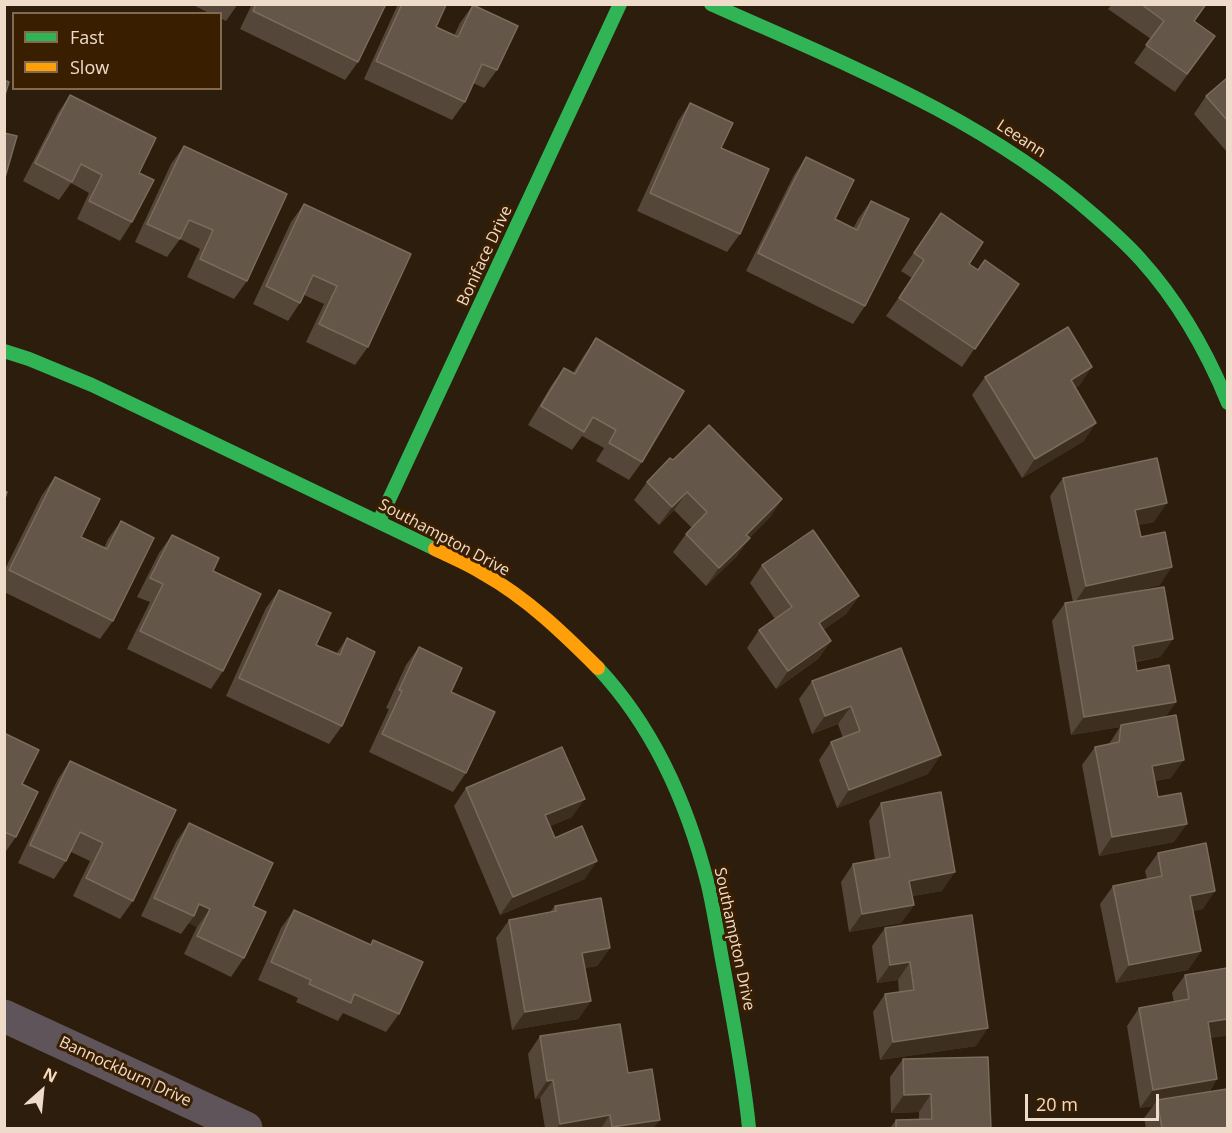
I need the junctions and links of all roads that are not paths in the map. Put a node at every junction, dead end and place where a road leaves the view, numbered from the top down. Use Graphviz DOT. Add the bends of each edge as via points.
graph roads {
  1 [pos="620,4"];
  2 [pos="711,4"];
  3 [pos="4,351"];
  4 [pos="1227,403"];
  5 [pos="379,521"];
  6 [pos="4,1016"];
  7 [pos="246,1128"];
  8 [pos="749,1128"];
  1 -- 5 [label="street, Boniface Drive"];
  2 -- 4 [label="street, Leeann" via="919,100 986,135 1041,171 1091,210 1144,262 1182,315"];
  3 -- 5 [label="street, Southampton Drive" via="92,386"];
  5 -- 8 [label="street, Southampton Drive" via="485,574 526,603 600,670 635,713 667,767 681,800 708,886 746,1084"];
  6 -- 7 [label="street, Bannockburn Drive"];
}
